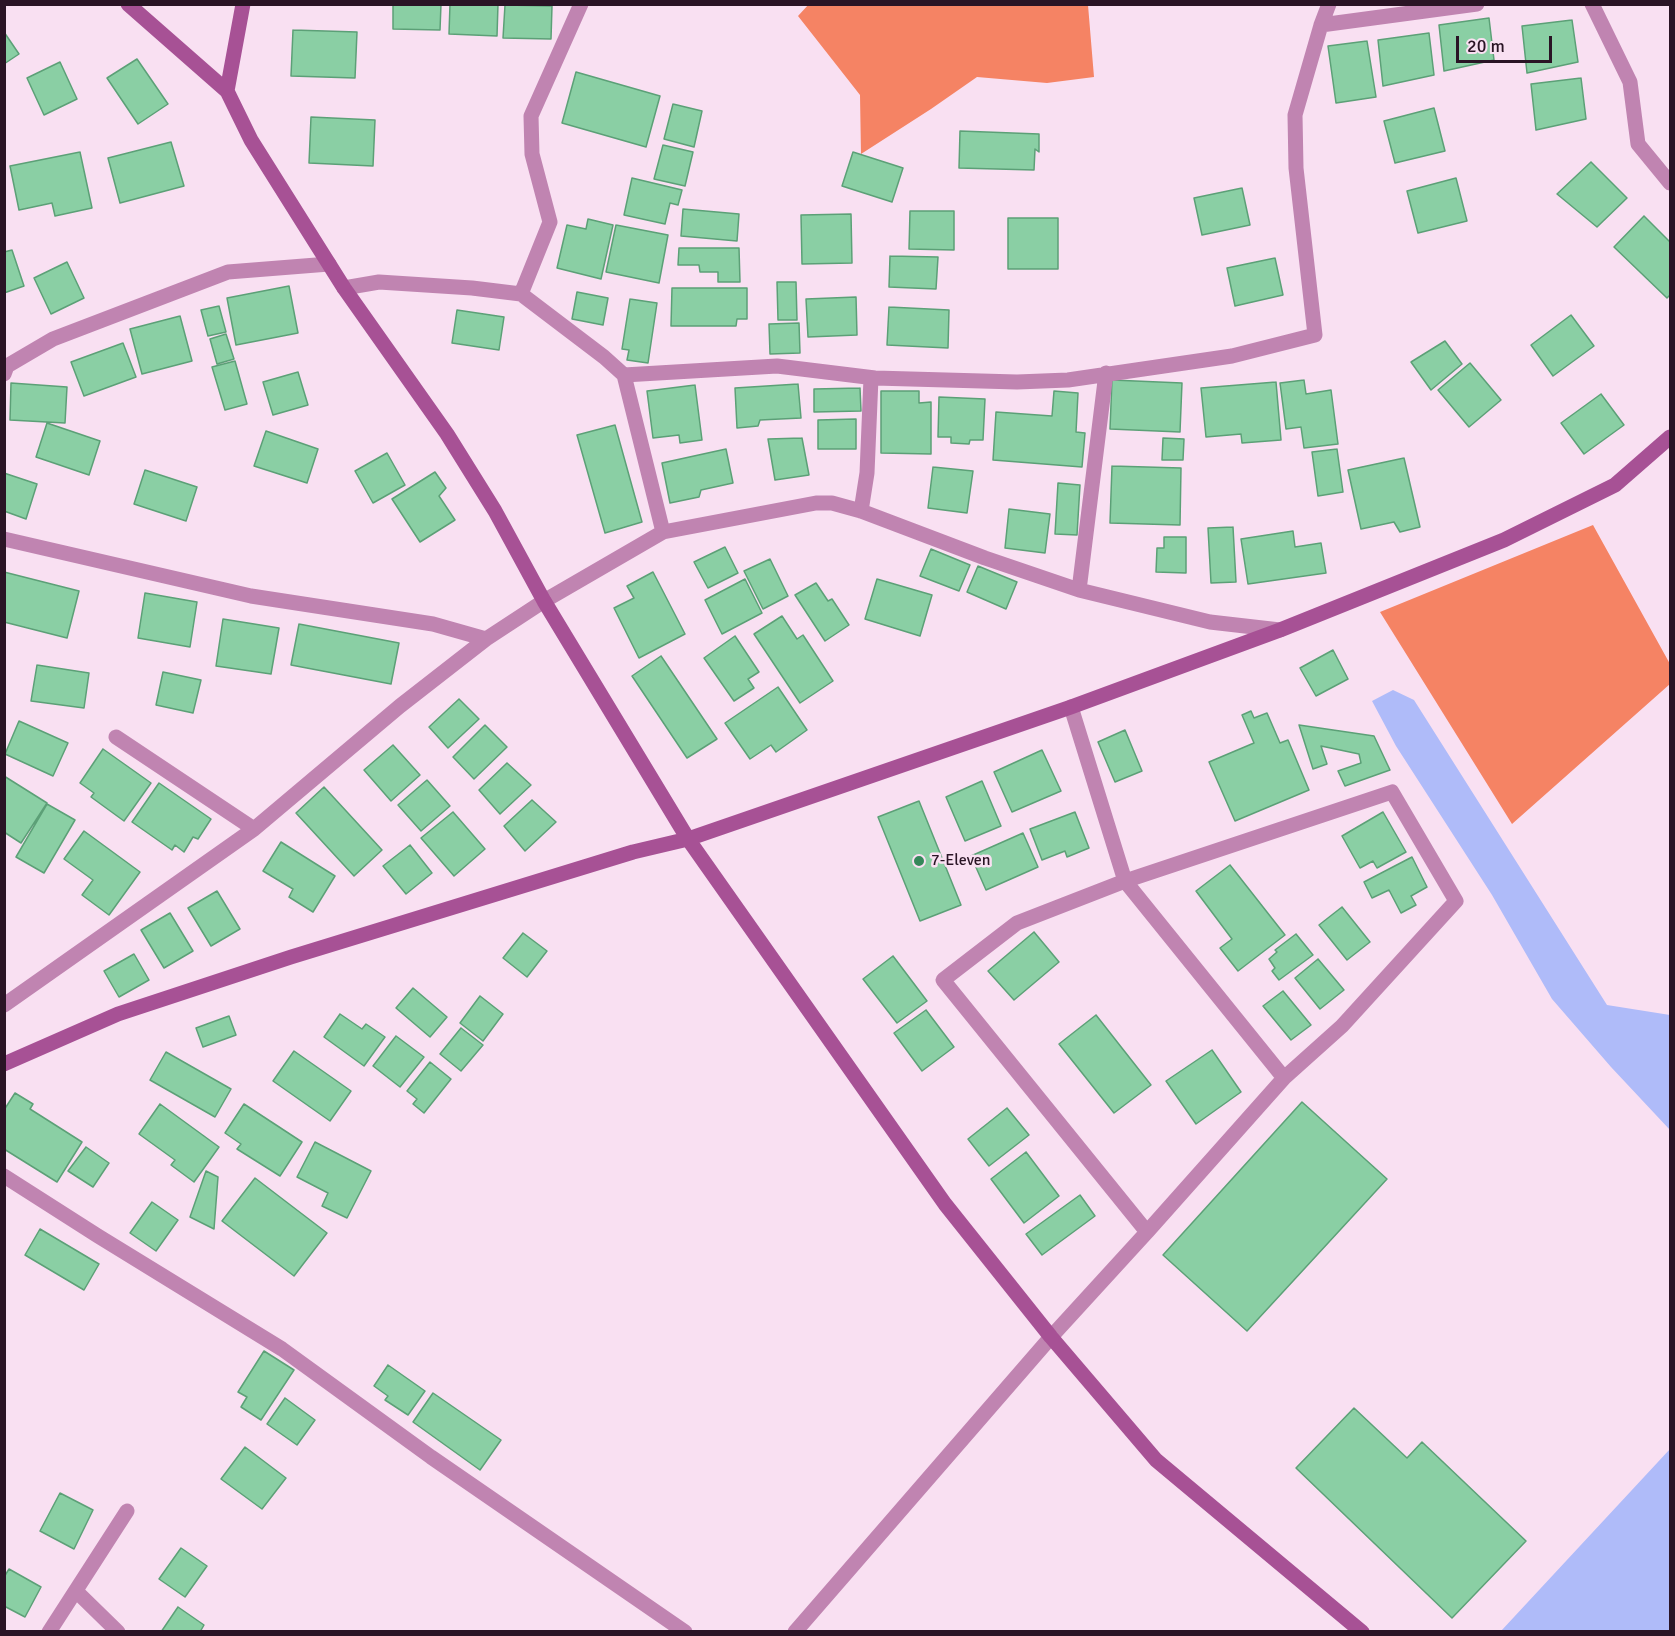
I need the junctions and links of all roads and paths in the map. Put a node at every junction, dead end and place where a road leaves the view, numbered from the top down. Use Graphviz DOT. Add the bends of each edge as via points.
graph roads {
  1 [pos="128,4"];
  2 [pos="243,4"];
  3 [pos="581,4"];
  4 [pos="1329,4"];
  5 [pos="1477,4"];
  6 [pos="1592,4"];
  7 [pos="1321,25"];
  8 [pos="227,91"];
  9 [pos="1671,183"];
  10 [pos="329,264"];
  11 [pos="344,288"];
  12 [pos="521,294"];
  13 [pos="5,368"];
  14 [pos="1106,373"];
  15 [pos="624,375"];
  16 [pos="872,378"];
  17 [pos="1671,437"];
  18 [pos="861,511"];
  19 [pos="663,532"];
  20 [pos="4,539"];
  21 [pos="1079,590"];
  22 [pos="544,601"];
  23 [pos="1280,630"];
  24 [pos="486,639"];
  25 [pos="1071,707"];
  26 [pos="116,737"];
  27 [pos="254,829"];
  28 [pos="688,839"];
  29 [pos="1125,881"];
  30 [pos="4,1005"];
  31 [pos="4,1064"];
  32 [pos="1284,1078"];
  33 [pos="4,1176"];
  34 [pos="1147,1232"];
  35 [pos="1051,1337"];
  36 [pos="127,1511"];
  37 [pos="76,1591"];
  38 [pos="49,1632"];
  39 [pos="118,1632"];
  40 [pos="685,1632"];
  41 [pos="795,1632"];
  42 [pos="1362,1632"];
  1 -- 8 [label="street"];
  2 -- 8 [label="street"];
  3 -- 12 [label="street" via="531,116 532,154 550,222"];
  4 -- 7 [label="street"];
  5 -- 7 [label="street"];
  6 -- 9 [label="street" via="1630,82 1638,144"];
  7 -- 14 [label="street" via="1295,115 1296,168 1316,335 1232,356"];
  8 -- 10 [label="street" via="251,140"];
  10 -- 11 [label="street"];
  10 -- 13 [label="street" via="228,272 53,339"];
  11 -- 12 [label="street" via="379,282"];
  11 -- 22 [label="street" via="447,434"];
  12 -- 15 [label="street"];
  14 -- 16 [label="street" via="1068,380 1017,382"];
  14 -- 21 [label="street"];
  15 -- 16 [label="street" via="777,366"];
  15 -- 19 [label="street"];
  16 -- 18 [label="street"];
  17 -- 23 [label="street" via="1615,485 1504,540"];
  18 -- 19 [label="street" via="816,503"];
  18 -- 21 [label="street"];
  19 -- 22 [label="street"];
  20 -- 24 [label="street" via="251,596 434,624"];
  21 -- 23 [label="street" via="1210,622"];
  22 -- 24 [label="street"];
  22 -- 28 [label="street"];
  23 -- 25 [label="street"];
  24 -- 27 [label="street"];
  25 -- 28 [label="street"];
  25 -- 29 [label="street"];
  26 -- 27 [label="street"];
  27 -- 30 [label="street"];
  28 -- 31 [label="street" via="622,855 129,1010"];
  28 -- 35 [label="street" via="945,1204"];
  29 -- 32 [label="street"];
  29 -- 32 [label="street" via="1392,792 1456,901 1342,1026"];
  29 -- 34 [label="street" via="1017,923 944,980"];
  32 -- 34 [label="street"];
  33 -- 40 [label="street" via="282,1349"];
  34 -- 35 [label="street"];
  35 -- 41 [label="street"];
  35 -- 42 [label="street" via="1156,1460"];
  36 -- 37 [label="street"];
  37 -- 38 [label="street"];
  37 -- 39 [label="street"];
}
